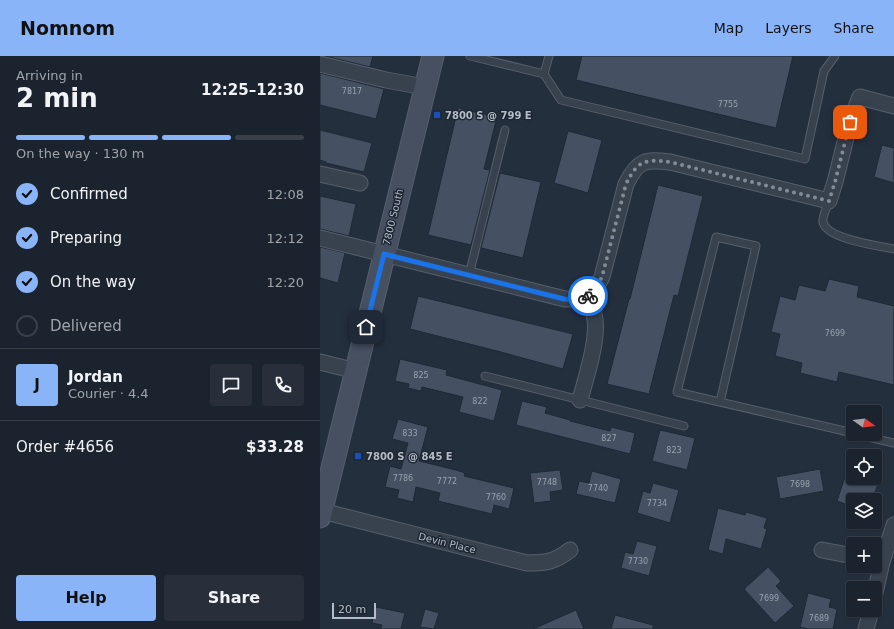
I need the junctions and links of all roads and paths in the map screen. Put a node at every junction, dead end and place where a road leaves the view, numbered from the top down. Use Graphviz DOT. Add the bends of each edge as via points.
graph roads {
  1 [pos="433,56"];
  2 [pos="470,56"];
  3 [pos="506,56"];
  4 [pos="549,56"];
  5 [pos="835,56"];
  6 [pos="320,64"];
  7 [pos="504,64"];
  8 [pos="544,74"];
  9 [pos="425,87"];
  10 [pos="894,106"];
  11 [pos="505,130"];
  12 [pos="320,174"];
  13 [pos="360,183"];
  14 [pos="829,201"];
  15 [pos="320,238"];
  16 [pos="894,249"];
  17 [pos="384,254"];
  18 [pos="469,275"];
  19 [pos="587,297"];
  20 [pos="320,362"];
  21 [pos="356,371"];
  22 [pos="485,376"];
  23 [pos="580,400"];
  24 [pos="720,402"];
  25 [pos="684,426"];
  26 [pos="846,432"];
  27 [pos="882,440"];
  28 [pos="894,443"];
  29 [pos="321,514"];
  30 [pos="894,525"];
  31 [pos="570,550"];
  32 [pos="822,550"];
  33 [pos="846,555"];
  34 [pos="884,562"];
  35 [pos="878,581"];
  36 [pos="869,617"];
  37 [pos="866,629"];
  1 -- 9 [label="main road, 7800 South"];
  2 -- 7 [label="lane"];
  3 -- 7 [label="lane"];
  4 -- 8 [label="lane"];
  5 -- 8 [label="lane" via="824,71 805,159 561,100"];
  6 -- 9 [label="street"];
  7 -- 8 [label="lane"];
  9 -- 17 [label="main road, 7800 South"];
  10 -- 14 [label="street" via="860,97 850,122"];
  11 -- 18 [label="lane"];
  12 -- 13 [label="street"];
  14 -- 16 [label="lane" via="823,218 823,224 829,231"];
  14 -- 19 [label="street" via="670,162 654,160 642,163 632,171 626,184 602,277"];
  15 -- 17 [label="street"];
  17 -- 18 [label="street"];
  17 -- 21 [label="main road, 7800 South"];
  18 -- 19 [label="street" via="564,299 576,300"];
  19 -- 23 [label="street" via="596,328"];
  20 -- 21 [label="street"];
  21 -- 29 [label="main road, 7800 South"];
  22 -- 23 [label="lane"];
  23 -- 25 [label="lane"];
  24 -- 24 [label="lane" via="677,392 716,237 756,246"];
  24 -- 26 [label="lane"];
  27 -- 28 [label="lane"];
  29 -- 31 [label="street, Devin Place" via="527,563 559,559"];
  30 -- 34 [label="street"];
  32 -- 33 [label="street"];
  34 -- 35 [label="street"];
  36 -- 37 [label="street"];
}
